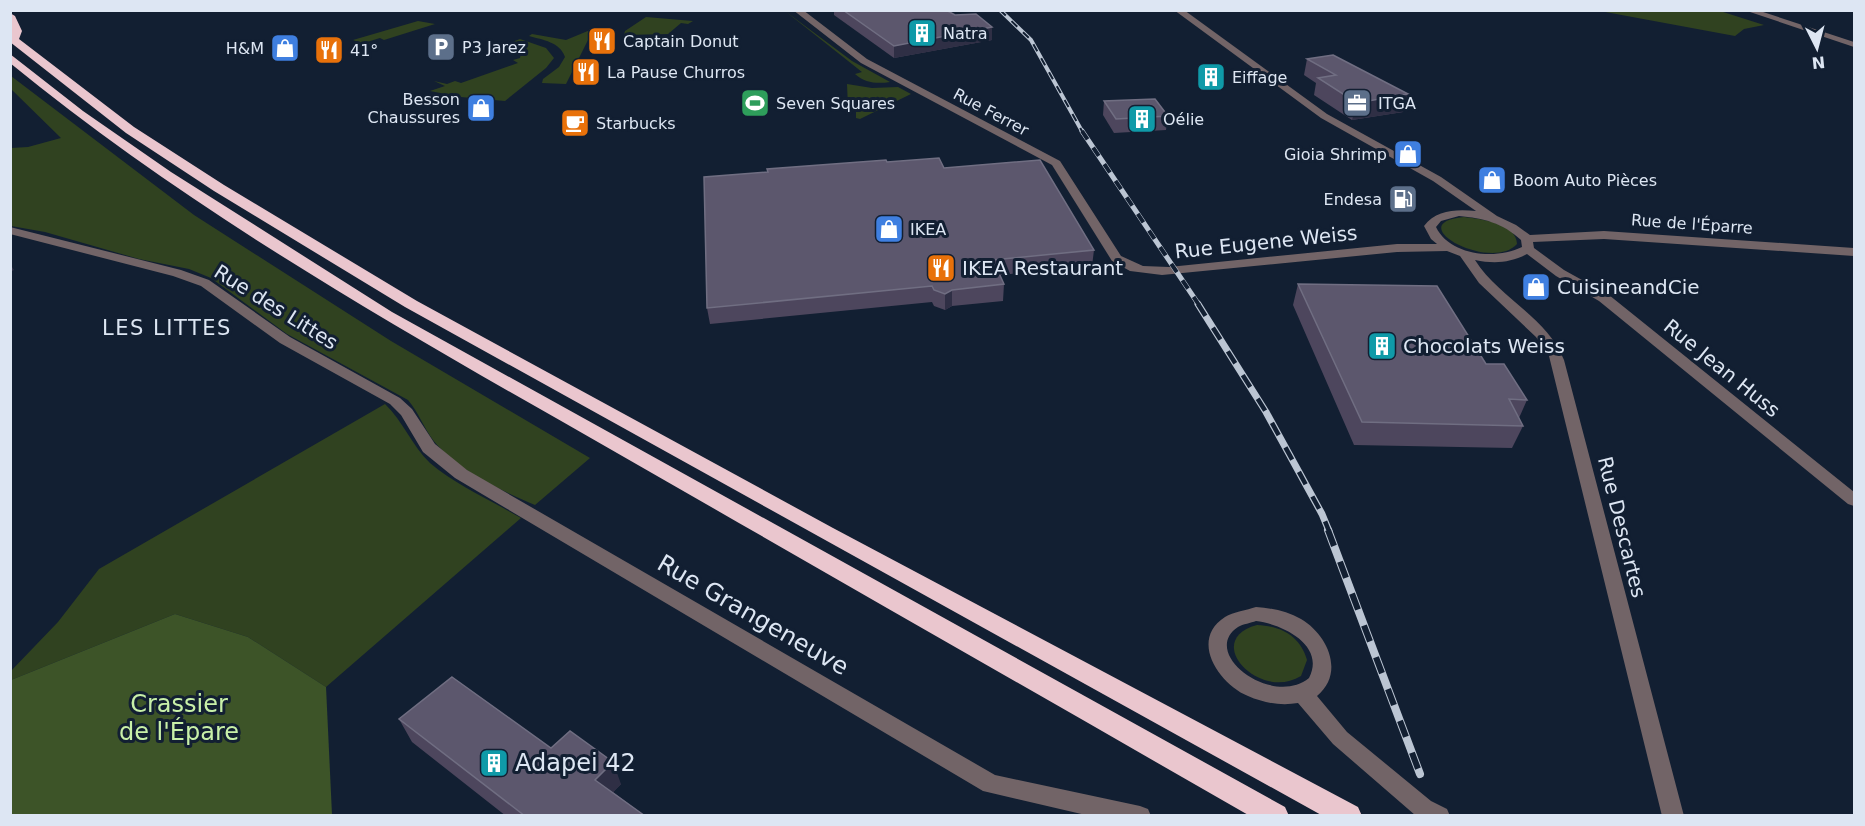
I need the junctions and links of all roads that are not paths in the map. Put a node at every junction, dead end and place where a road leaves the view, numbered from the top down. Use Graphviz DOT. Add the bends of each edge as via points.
graph roads {
  1 [pos="797,10"];
  2 [pos="1178,10"];
  3 [pos="1748,10"];
  4 [pos="10,16"];
  5 [pos="12,45"];
  6 [pos="1854,45"];
  7 [pos="1454,189"];
  8 [pos="1459,213"];
  9 [pos="1493,218"];
  10 [pos="10,230"];
  11 [pos="1432,236"];
  12 [pos="1527,244"];
  13 [pos="1446,247"];
  14 [pos="1397,248"];
  15 [pos="1854,252"];
  16 [pos="1465,254"];
  17 [pos="1511,258"];
  18 [pos="1492,259"];
  19 [pos="1140,269"];
  20 [pos="1560,273"];
  21 [pos="1481,277"];
  22 [pos="377,391"];
  23 [pos="1854,500"];
  24 [pos="1303,694"];
  25 [pos="1140,816"];
  26 [pos="1276,816"];
  27 [pos="1349,816"];
  28 [pos="1439,816"];
  29 [pos="1674,816"];
  1 -- 19 [label="street, Rue Ferrer" via="864,62 1056,163 1116,258"];
  2 -- 7 [label="street" via="1324,116"];
  3 -- 6 [label="street"];
  4 -- 5 [label="highway" via="17,31"];
  5 -- 26 [label="highway" via="79,112 166,176 386,315"];
  5 -- 27 [label="highway" via="219,188 411,304"];
  7 -- 8 [label="street"];
  7 -- 9 [label="street"];
  8 -- 9 [label="street"];
  8 -- 11 [label="street" via="1430,222"];
  9 -- 12 [label="street, Rue Jean Huss" via="1508,224"];
  10 -- 22 [label="street, Rue des Littes" via="205,283 285,340"];
  11 -- 13 [label="street"];
  11 -- 14 [label="street, Rue Eugene Weiss"];
  12 -- 15 [label="street, Rue de l'Éparre" via="1604,235"];
  12 -- 17 [label="street" via="1521,255"];
  12 -- 20 [label="street, Rue Jean Huss"];
  13 -- 14 [label="street, Rue Eugene Weiss"];
  13 -- 16 [label="street"];
  14 -- 19 [label="street, Rue Eugene Weiss" via="1169,272"];
  16 -- 18 [label="street"];
  16 -- 21 [label="street, Rue Descartes"];
  17 -- 18 [label="street"];
  17 -- 20 [label="street, Rue Jean Huss"];
  18 -- 21 [label="street"];
  20 -- 23 [label="street, Rue Jean Huss" via="1604,298"];
  21 -- 29 [label="street, Rue Descartes" via="1553,348 1562,373"];
  22 -- 25 [label="street, Rue Grangeneuve" via="401,406 429,448 461,474 991,784"];
  24 -- 24 [label="street" via="1314,687 1324,665 1321,652 1302,629 1273,615 1240,616 1227,623 1219,633 1217,646 1227,672 1247,687 1271,696"];
  24 -- 28 [label="street" via="1340,738 1423,808"];
}
